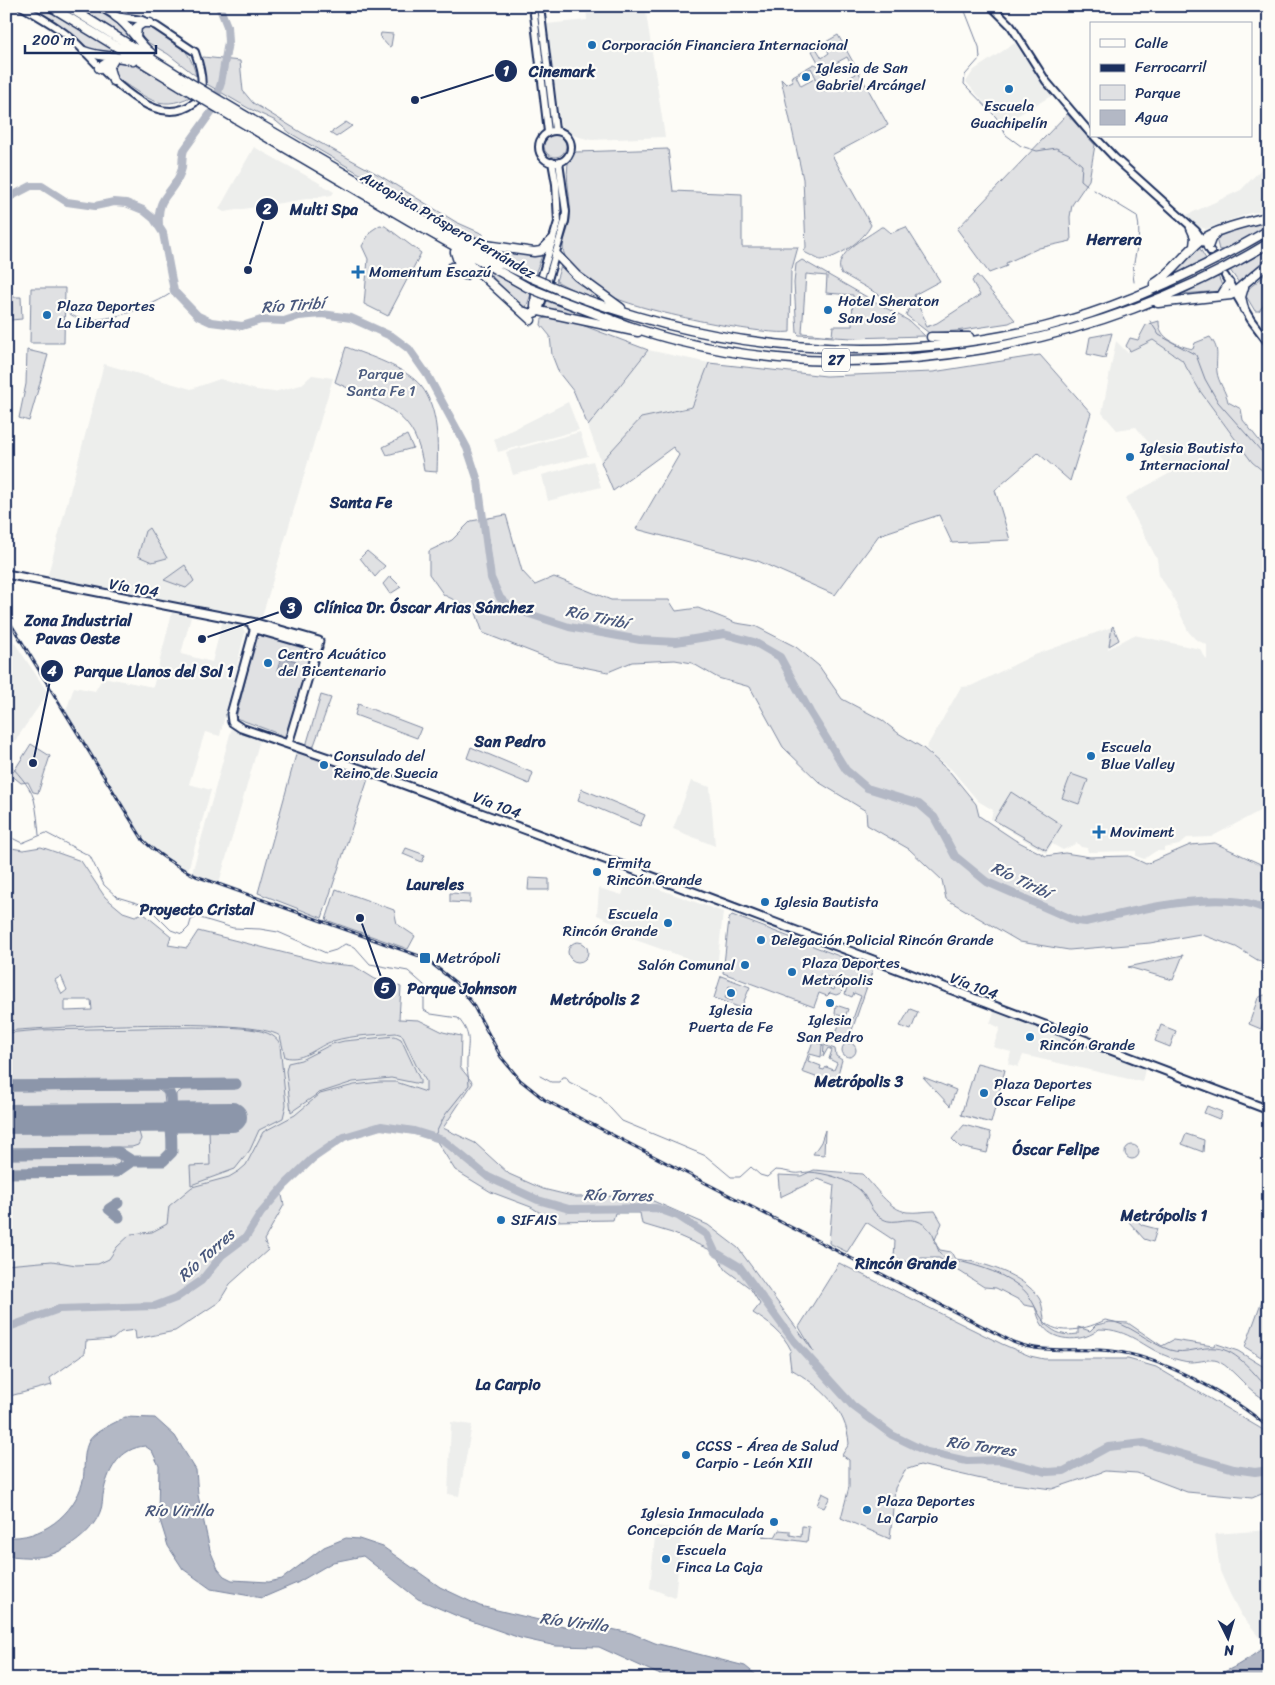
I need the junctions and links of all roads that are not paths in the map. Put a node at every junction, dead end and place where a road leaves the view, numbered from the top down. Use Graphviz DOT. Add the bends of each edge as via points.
graph roads {
  1 [pos="21,6"];
  2 [pos="50,6"];
  3 [pos="67,6"];
  4 [pos="99,6"];
  5 [pos="533,6"];
  6 [pos="540,6"];
  7 [pos="991,6"];
  8 [pos="115,16"];
  9 [pos="150,23"];
  10 [pos="136,37"];
  11 [pos="84,51"];
  12 [pos="115,58"];
  13 [pos="99,68"];
  14 [pos="113,81"];
  15 [pos="173,81"];
  16 [pos="184,82"];
  17 [pos="238,115"];
  18 [pos="555,130"];
  19 [pos="548,132"];
  20 [pos="1090,133"];
  21 [pos="1095,138"];
  22 [pos="552,162"];
  23 [pos="559,162"];
  24 [pos="1269,216"];
  25 [pos="410,221"];
  26 [pos="431,224"];
  27 [pos="1192,228"];
  28 [pos="1269,230"];
  29 [pos="1218,232"];
  30 [pos="1202,239"];
  31 [pos="552,240"];
  32 [pos="1269,242"];
  33 [pos="1194,246"];
  34 [pos="1209,249"];
  35 [pos="455,252"];
  36 [pos="556,254"];
  37 [pos="463,257"];
  38 [pos="1269,263"];
  39 [pos="452,267"];
  40 [pos="465,275"];
  41 [pos="1227,280"];
  42 [pos="1245,285"];
  43 [pos="1234,293"];
  44 [pos="536,294"];
  45 [pos="1221,296"];
  46 [pos="1124,300"];
  47 [pos="1244,309"];
  48 [pos="1122,313"];
  49 [pos="535,316"];
  50 [pos="667,326"];
  51 [pos="1006,335"];
  52 [pos="932,337"];
  53 [pos="668,338"];
  54 [pos="1269,344"];
  55 [pos="6,576"];
  56 [pos="255,626"];
  57 [pos="288,744"];
  58 [pos="1269,1110"];
  1 -- 11 [label="street" via="62,32"];
  2 -- 15 [label="highway, Autopista Próspero Fernández / 27"];
  3 -- 16 [label="highway, Autopista Próspero Fernández / 27"];
  4 -- 8 [label="street"];
  5 -- 19 [label="street"];
  6 -- 18 [label="street"];
  7 -- 20 [label="street" via="1011,26 1046,81"];
  8 -- 9 [label="street"];
  8 -- 10 [label="highway"];
  9 -- 10 [label="highway" via="140,24"];
  9 -- 14 [label="street" via="195,52 201,71 201,90 197,100 180,109 156,108"];
  10 -- 16 [label="highway" via="144,48"];
  11 -- 12 [label="highway"];
  11 -- 13 [label="street"];
  12 -- 13 [label="highway"];
  12 -- 14 [label="highway" via="109,68"];
  12 -- 15 [label="highway" via="128,58"];
  13 -- 14 [label="street"];
  15 -- 16 [label="highway, Autopista Próspero Fernández / 27"];
  16 -- 17 [label="highway, Autopista Próspero Fernández / 27, bridge"];
  17 -- 25 [label="highway, Autopista Próspero Fernández / 27"];
  17 -- 26 [label="highway, Autopista Próspero Fernández / 27"];
  18 -- 19 [label="street"];
  18 -- 23 [label="street" via="567,136 571,144 568,156"];
  19 -- 22 [label="street" via="540,139 538,148 541,155"];
  21 -- 27 [label="street"];
  22 -- 23 [label="street"];
  22 -- 31 [label="street" via="558,212"];
  23 -- 36 [label="street" via="566,212"];
  24 -- 29 [label="highway"];
  25 -- 35 [label="highway"];
  25 -- 53 [label="highway, Autopista Próspero Fernández / 27, bridge" via="527,287"];
  26 -- 31 [label="highway" via="479,244 508,248 541,251"];
  26 -- 50 [label="highway, Autopista Próspero Fernández / 27, bridge" via="530,277 596,304"];
  27 -- 30 [label="street"];
  27 -- 33 [label="highway"];
  28 -- 46 [label="highway, Autopista Próspero Fernández / 27" via="1200,268"];
  29 -- 30 [label="highway"];
  29 -- 34 [label="highway" via="1211,238"];
  30 -- 33 [label="highway"];
  30 -- 34 [label="street"];
  31 -- 44 [label="street"];
  32 -- 48 [label="highway, Autopista Próspero Fernández / 27" via="1178,291"];
  33 -- 46 [label="highway" via="1164,278"];
  35 -- 37 [label="highway"];
  35 -- 39 [label="highway" via="459,264"];
  36 -- 49 [label="street"];
  36 -- 50 [label="highway" via="577,276 614,305"];
  37 -- 40 [label="highway"];
  37 -- 49 [label="highway" via="518,310"];
  38 -- 42 [label="highway"];
  41 -- 43 [label="street"];
  41 -- 45 [label="highway"];
  42 -- 43 [label="highway"];
  42 -- 47 [label="highway" via="1241,297"];
  43 -- 45 [label="highway"];
  43 -- 47 [label="street"];
  44 -- 49 [label="highway"];
  45 -- 48 [label="highway" via="1170,300"];
  46 -- 51 [label="highway, Autopista Próspero Fernández / 27" via="1044,327"];
  47 -- 54 [label="street"];
  48 -- 53 [label="highway, Autopista Próspero Fernández / 27" via="1087,326 1015,343 895,359 839,360 764,355"];
  49 -- 53 [label="highway" via="551,314"];
  50 -- 51 [label="highway, Autopista Próspero Fernández / 27" via="739,340 835,350 922,346"];
  51 -- 52 [label="highway"];
  55 -- 56 [label="main road, Vía 104"];
  56 -- 57 [label="main road, Vía 104" via="231,720 241,728"];
  56 -- 57 [label="main road, Vía 104" via="319,641"];
  57 -- 58 [label="main road, Vía 104"];
}
